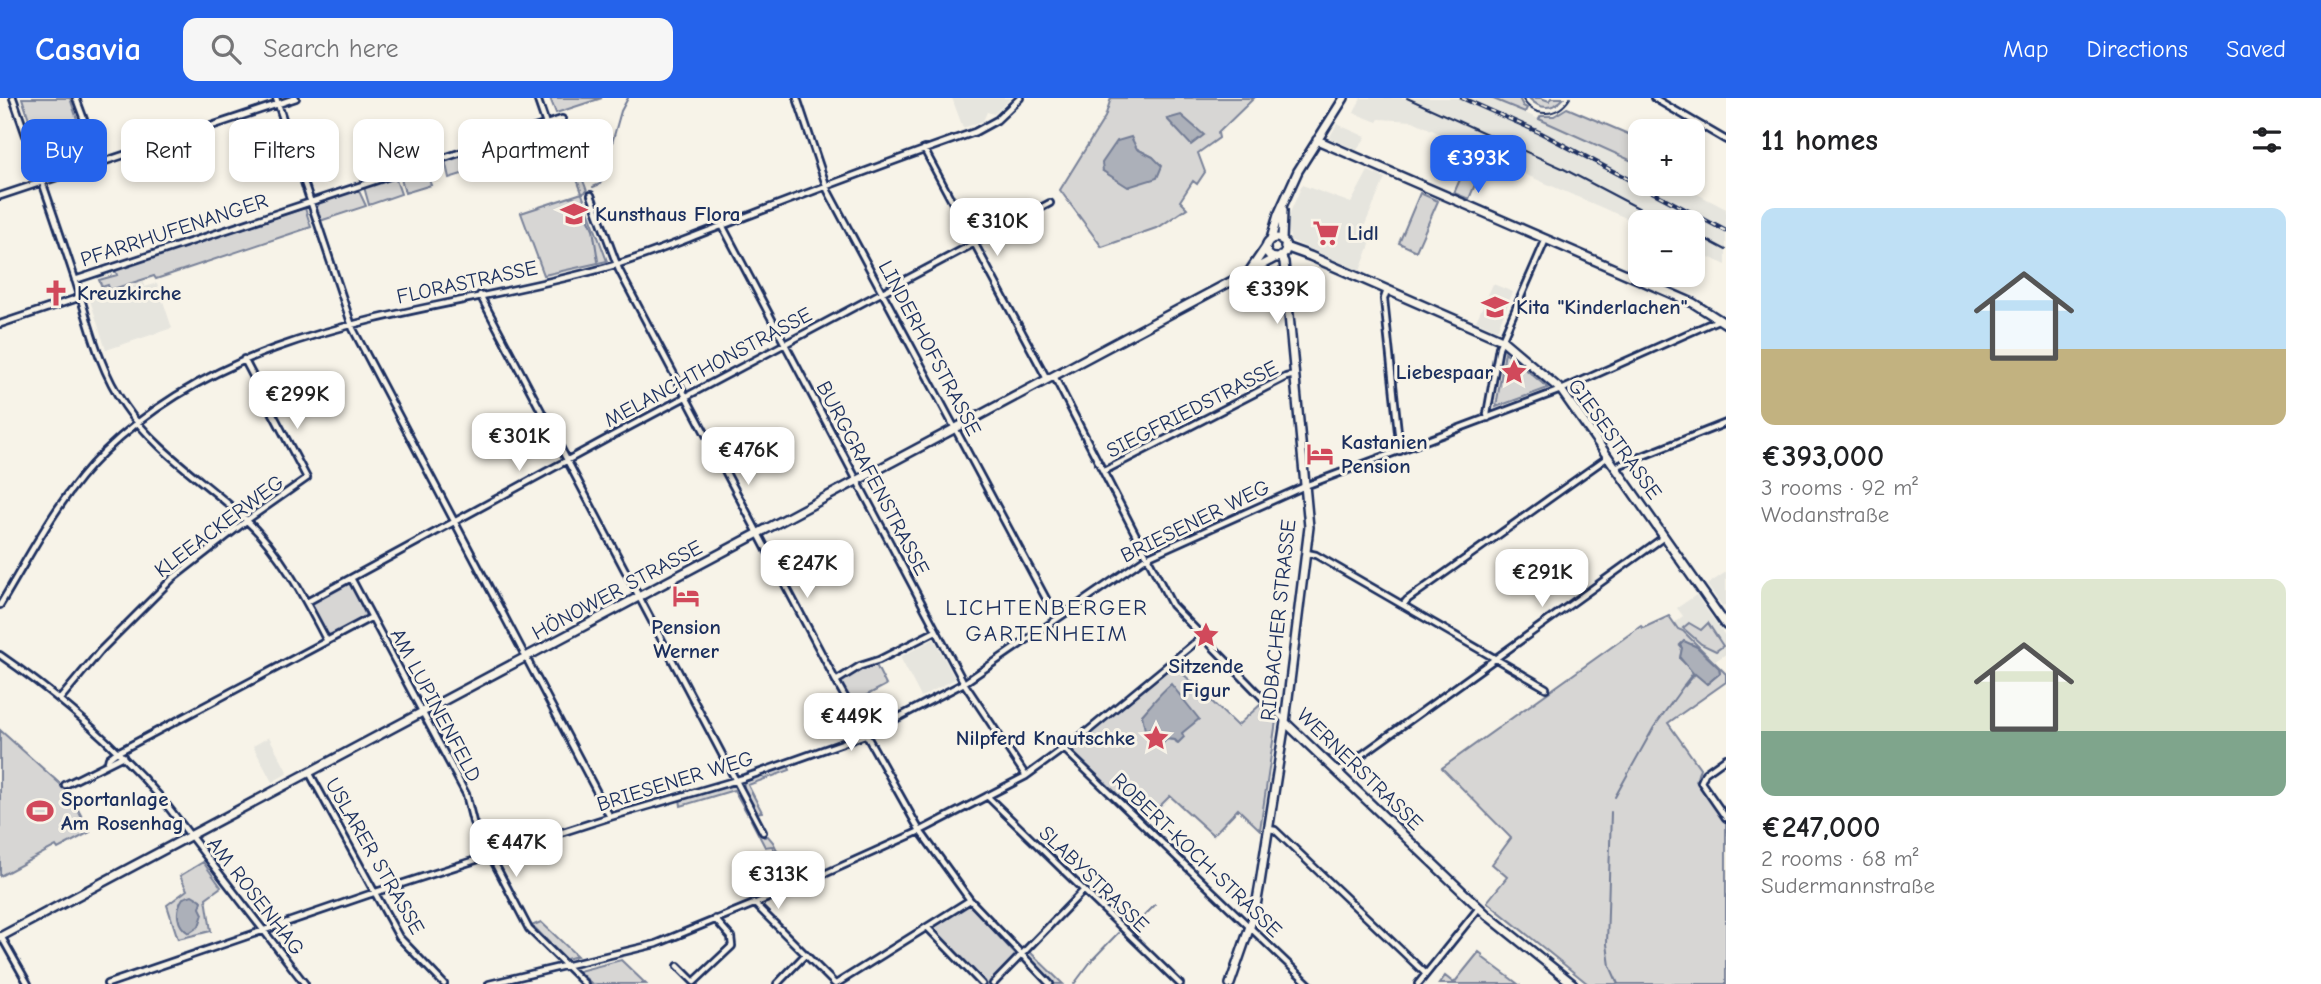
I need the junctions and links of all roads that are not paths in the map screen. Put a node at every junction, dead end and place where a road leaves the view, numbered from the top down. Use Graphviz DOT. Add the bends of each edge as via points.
graph roads {
  1 [pos="13,98"];
  2 [pos="76,98"];
  3 [pos="296,98"];
  4 [pos="537,98"];
  5 [pos="797,98"];
  6 [pos="1020,98"];
  7 [pos="1344,98"];
  8 [pos="1654,98"];
  9 [pos="277,101"];
  10 [pos="84,119"];
  11 [pos="544,119"];
  12 [pos="21,120"];
  13 [pos="1317,140"];
  14 [pos="1726,140"];
  15 [pos="924,149"];
  16 [pos="458,153"];
  17 [pos="107,161"];
  18 [pos="43,182"];
  19 [pos="826,186"];
  20 [pos="591,195"];
  21 [pos="0,196"];
  22 [pos="311,201"];
  23 [pos="1285,201"];
  24 [pos="1050,203"];
  25 [pos="722,225"];
  26 [pos="1546,239"];
  27 [pos="974,243"];
  28 [pos="1268,243"];
  29 [pos="1284,244"];
  30 [pos="1278,257"];
  31 [pos="616,265"];
  32 [pos="1250,272"];
  33 [pos="75,280"];
  34 [pos="1387,290"];
  35 [pos="883,292"];
  36 [pos="480,295"];
  37 [pos="81,298"];
  38 [pos="1723,322"];
  39 [pos="0,324"];
  40 [pos="351,324"];
  41 [pos="1502,340"];
  42 [pos="785,345"];
  43 [pos="244,359"];
  44 [pos="1295,375"];
  45 [pos="1051,378"];
  46 [pos="1561,390"];
  47 [pos="686,398"];
  48 [pos="1488,418"];
  49 [pos="138,423"];
  50 [pos="1725,425"];
  51 [pos="956,429"];
  52 [pos="1400,451"];
  53 [pos="1608,457"];
  54 [pos="566,461"];
  55 [pos="1615,467"];
  56 [pos="1104,471"];
  57 [pos="857,482"];
  58 [pos="1305,486"];
  59 [pos="247,520"];
  60 [pos="454,521"];
  61 [pos="759,534"];
  62 [pos="1664,537"];
  63 [pos="1306,553"];
  64 [pos="1147,557"];
  65 [pos="351,578"];
  66 [pos="640,597"];
  67 [pos="307,602"];
  68 [pos="0,605"];
  69 [pos="1403,605"];
  70 [pos="1050,606"];
  71 [pos="1723,614"];
  72 [pos="372,617"];
  73 [pos="1726,625"];
  74 [pos="936,631"];
  75 [pos="1202,637"];
  76 [pos="327,641"];
  77 [pos="0,655"];
  78 [pos="527,657"];
  79 [pos="1494,659"];
  80 [pos="836,681"];
  81 [pos="964,683"];
  82 [pos="1546,688"];
  83 [pos="60,699"];
  84 [pos="423,712"];
  85 [pos="1285,722"];
  86 [pos="865,735"];
  87 [pos="1064,748"];
  88 [pos="118,751"];
  89 [pos="123,756"];
  90 [pos="1726,758"];
  91 [pos="108,762"];
  92 [pos="309,772"];
  93 [pos="1338,772"];
  94 [pos="1026,776"];
  95 [pos="736,780"];
  96 [pos="65,785"];
  97 [pos="987,796"];
  98 [pos="610,817"];
  99 [pos="1726,818"];
  100 [pos="1268,829"];
  101 [pos="920,831"];
  102 [pos="763,832"];
  103 [pos="190,835"];
  104 [pos="491,857"];
  105 [pos="1083,891"];
  106 [pos="373,893"];
  107 [pos="970,900"];
  108 [pos="754,903"];
  109 [pos="1479,907"];
  110 [pos="715,919"];
  111 [pos="927,927"];
  112 [pos="1250,927"];
  113 [pos="263,930"];
  114 [pos="0,937"];
  115 [pos="805,955"];
  116 [pos="1020,955"];
  117 [pos="566,966"];
  118 [pos="678,967"];
  119 [pos="1426,974"];
  120 [pos="28,984"];
  121 [pos="107,984"];
  122 [pos="305,984"];
  123 [pos="444,984"];
  124 [pos="489,984"];
  125 [pos="585,984"];
  126 [pos="777,984"];
  127 [pos="836,984"];
  128 [pos="982,984"];
  129 [pos="993,984"];
  130 [pos="1049,984"];
  131 [pos="1180,984"];
  132 [pos="1230,984"];
  133 [pos="1309,984"];
  134 [pos="1418,984"];
  135 [pos="1573,984"];
  1 -- 12 [label="street"];
  2 -- 10 [label="street"];
  3 -- 9 [label="street"];
  4 -- 11 [label="street"];
  5 -- 19 [label="street, LINDERHOFSTRASSE"];
  6 -- 15 [label="street, FLORASTRASSE" via="987,126"];
  7 -- 13 [label="street"];
  8 -- 14 [label="street"];
  9 -- 17 [label="street"];
  9 -- 22 [label="street"];
  13 -- 23 [label="street"];
  13 -- 26 [label="street"];
  15 -- 19 [label="street, FLORASTRASSE"];
  15 -- 27 [label="street, WERNERSTRASSE"];
  16 -- 22 [label="street, PFARRHUFENANGER"];
  18 -- 21 [label="street"];
  18 -- 33 [label="street"];
  19 -- 25 [label="street, FLORASTRASSE"];
  19 -- 35 [label="street, LINDERHOFSTRASSE"];
  20 -- 31 [label="street"];
  22 -- 33 [label="street, PFARRHUFENANGER"];
  22 -- 40 [label="street"];
  23 -- 28 [label="street"];
  23 -- 29 [label="street"];
  24 -- 27 [label="street, MELANCHTHONSTRASSE"];
  25 -- 31 [label="street, FLORASTRASSE"];
  25 -- 42 [label="street, BURGGRAFENSTRASSE"];
  26 -- 38 [label="street" via="1693,303"];
  26 -- 41 [label="street"];
  27 -- 35 [label="street, MELANCHTHONSTRASSE"];
  27 -- 45 [label="street, WERNERSTRASSE"];
  28 -- 29 [label="street, GIESESTRASSE" via="1277,238"];
  28 -- 30 [label="street" via="1268,254"];
  28 -- 32 [label="street"];
  29 -- 30 [label="street"];
  29 -- 34 [label="street, GIESESTRASSE"];
  30 -- 32 [label="street, HÖNOWER STRASSE"];
  30 -- 44 [label="street, RIDBACHER STRASSE" via="1284,262"];
  31 -- 36 [label="street, FLORASTRASSE"];
  31 -- 47 [label="street"];
  32 -- 45 [label="street, HÖNOWER STRASSE"];
  33 -- 37 [label="street"];
  34 -- 41 [label="street, GIESESTRASSE"];
  34 -- 52 [label="street" via="1384,299"];
  35 -- 42 [label="street, MELANCHTHONSTRASSE"];
  35 -- 51 [label="street, LINDERHOFSTRASSE"];
  36 -- 40 [label="street, FLORASTRASSE"];
  36 -- 54 [label="street"];
  37 -- 39 [label="street"];
  37 -- 49 [label="street" via="97,353"];
  38 -- 46 [label="street, BRIESENER WEG"];
  40 -- 43 [label="street, FLORASTRASSE"];
  40 -- 60 [label="street"];
  41 -- 46 [label="street, GIESESTRASSE"];
  41 -- 48 [label="street"];
  42 -- 47 [label="street, MELANCHTHONSTRASSE"];
  42 -- 57 [label="street, BURGGRAFENSTRASSE"];
  43 -- 49 [label="street, FLORASTRASSE" via="202,378"];
  43 -- 59 [label="street, KLEEACKERWEG" via="307,478"];
  44 -- 56 [label="street, SIEGFRIEDSTRASSE"];
  44 -- 58 [label="street, RIDBACHER STRASSE"];
  45 -- 51 [label="street, HÖNOWER STRASSE"];
  45 -- 56 [label="street, WERNERSTRASSE"];
  46 -- 48 [label="street, BRIESENER WEG"];
  46 -- 53 [label="street, GIESESTRASSE"];
  47 -- 54 [label="street, MELANCHTHONSTRASSE"];
  47 -- 61 [label="street"];
  48 -- 52 [label="street, BRIESENER WEG"];
  49 -- 59 [label="street"];
  49 -- 68 [label="street, FLORASTRASSE" via="103,453 66,497"];
  50 -- 55 [label="street"];
  51 -- 57 [label="street, HÖNOWER STRASSE"];
  51 -- 70 [label="street, LINDERHOFSTRASSE"];
  52 -- 58 [label="street, BRIESENER WEG"];
  53 -- 55 [label="street, GIESESTRASSE"];
  53 -- 69 [label="street"];
  54 -- 60 [label="street, MELANCHTHONSTRASSE"];
  54 -- 66 [label="street"];
  55 -- 62 [label="street, GIESESTRASSE"];
  56 -- 64 [label="street, WERNERSTRASSE"];
  57 -- 61 [label="street, HÖNOWER STRASSE"];
  57 -- 74 [label="street, BURGGRAFENSTRASSE"];
  58 -- 63 [label="street, RIDBACHER STRASSE"];
  58 -- 64 [label="street, BRIESENER WEG"];
  59 -- 67 [label="street" via="275,552"];
  59 -- 83 [label="street, KLEEACKERWEG" via="173,578"];
  60 -- 65 [label="street, MELANCHTHONSTRASSE"];
  60 -- 78 [label="street"];
  61 -- 66 [label="street, HÖNOWER STRASSE"];
  61 -- 80 [label="street"];
  62 -- 71 [label="street, GIESESTRASSE"];
  62 -- 79 [label="street"];
  63 -- 69 [label="street"];
  63 -- 85 [label="street, RIDBACHER STRASSE"];
  64 -- 75 [label="street, WERNERSTRASSE" via="1176,610"];
  64 -- 81 [label="street, BRIESENER WEG"];
  65 -- 67 [label="street, MELANCHTHONSTRASSE"];
  65 -- 72 [label="street, AM LUPINENFELD"];
  66 -- 78 [label="street, HÖNOWER STRASSE"];
  66 -- 95 [label="street"];
  67 -- 76 [label="street"];
  69 -- 79 [label="street"];
  71 -- 73 [label="street, GIESESTRASSE"];
  72 -- 76 [label="street"];
  72 -- 84 [label="street, AM LUPINENFELD"];
  74 -- 80 [label="street"];
  74 -- 81 [label="street, BURGGRAFENSTRASSE"];
  75 -- 85 [label="street, WERNERSTRASSE"];
  75 -- 87 [label="street"];
  76 -- 88 [label="street"];
  77 -- 83 [label="street, AM ROSENHAG"];
  78 -- 84 [label="street, HÖNOWER STRASSE"];
  78 -- 98 [label="street"];
  79 -- 82 [label="street"];
  79 -- 93 [label="street"];
  80 -- 86 [label="street"];
  81 -- 86 [label="street, BRIESENER WEG"];
  81 -- 94 [label="street, BURGGRAFENSTRASSE"];
  83 -- 88 [label="street, AM ROSENHAG"];
  84 -- 92 [label="street, HÖNOWER STRASSE"];
  84 -- 104 [label="street, AM LUPINENFELD" via="466,794 473,822"];
  85 -- 93 [label="street, WERNERSTRASSE"];
  85 -- 100 [label="street, RIDBACHER STRASSE"];
  86 -- 95 [label="street, BRIESENER WEG"];
  86 -- 101 [label="street"];
  87 -- 94 [label="street"];
  87 -- 112 [label="street, ROBERT-KOCH-STRASSE"];
  88 -- 89 [label="street, AM ROSENHAG"];
  88 -- 91 [label="street"];
  89 -- 91 [label="street"];
  89 -- 103 [label="street, AM ROSENHAG"];
  90 -- 99 [label="street" via="1705,773 1701,782"];
  91 -- 96 [label="street"];
  92 -- 103 [label="street, HÖNOWER STRASSE"];
  92 -- 106 [label="street, USLARER STRASSE"];
  93 -- 109 [label="street, WERNERSTRASSE"];
  94 -- 97 [label="street"];
  95 -- 98 [label="street, BRIESENER WEG"];
  95 -- 102 [label="street"];
  97 -- 101 [label="street"];
  97 -- 105 [label="street, SLABYSTRASSE"];
  98 -- 104 [label="street, BRIESENER WEG"];
  100 -- 112 [label="street, RIDBACHER STRASSE"];
  100 -- 119 [label="street" via="1276,831"];
  101 -- 107 [label="street"];
  101 -- 108 [label="street"];
  103 -- 113 [label="street, AM ROSENHAG"];
  103 -- 114 [label="street, HÖNOWER STRASSE"];
  104 -- 106 [label="street, BRIESENER WEG"];
  104 -- 117 [label="street, AM LUPINENFELD" via="529,929"];
  105 -- 116 [label="street"];
  105 -- 131 [label="street, SLABYSTRASSE"];
  106 -- 113 [label="street, BRIESENER WEG"];
  106 -- 123 [label="street, USLARER STRASSE" via="399,937"];
  107 -- 111 [label="street"];
  107 -- 116 [label="street"];
  108 -- 110 [label="street"];
  108 -- 115 [label="street"];
  109 -- 119 [label="street"];
  109 -- 135 [label="street, WERNERSTRASSE"];
  110 -- 117 [label="street" via="656,944"];
  110 -- 118 [label="street" via="731,937 732,946 694,982"];
  111 -- 127 [label="street"];
  111 -- 128 [label="street"];
  112 -- 132 [label="street, RIDBACHER STRASSE"];
  112 -- 133 [label="street, ROBERT-KOCH-STRASSE"];
  113 -- 121 [label="street, BRIESENER WEG"];
  113 -- 122 [label="street, AM ROSENHAG"];
  114 -- 120 [label="street"];
  115 -- 126 [label="street"];
  115 -- 127 [label="street"];
  116 -- 129 [label="street"];
  116 -- 130 [label="street"];
  117 -- 124 [label="street"];
  117 -- 125 [label="street, AM LUPINENFELD"];
  119 -- 134 [label="street"];
}
